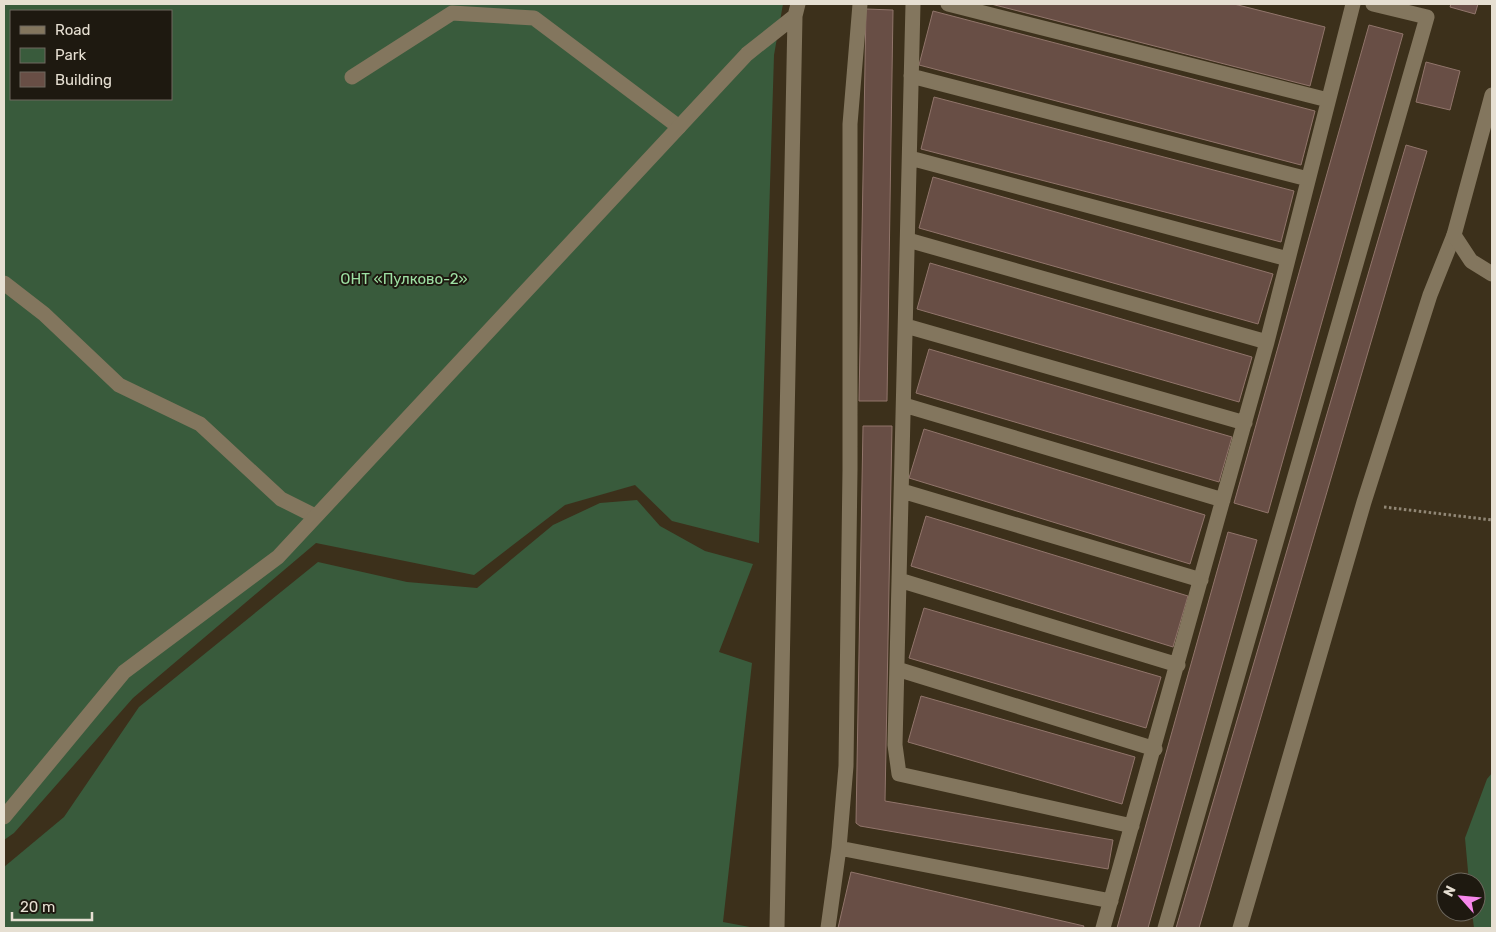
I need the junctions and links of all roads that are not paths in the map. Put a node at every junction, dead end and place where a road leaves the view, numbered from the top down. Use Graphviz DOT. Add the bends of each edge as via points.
graph roads {
  1 [pos="860,4"];
  2 [pos="913,4"];
  3 [pos="948,4"];
  4 [pos="1353,4"];
  5 [pos="1373,4"];
  6 [pos="796,10"];
  7 [pos="1429,10"];
  8 [pos="911,76"];
  9 [pos="352,77"];
  10 [pos="1492,96"];
  11 [pos="1328,100"];
  12 [pos="679,127"];
  13 [pos="910,158"];
  14 [pos="1308,179"];
  15 [pos="1454,234"];
  16 [pos="908,240"];
  17 [pos="1288,259"];
  18 [pos="1492,274"];
  19 [pos="4,283"];
  20 [pos="906,326"];
  21 [pos="1267,342"];
  22 [pos="904,405"];
  23 [pos="1245,423"];
  24 [pos="902,491"];
  25 [pos="1223,500"];
  26 [pos="315,516"];
  27 [pos="899,580"];
  28 [pos="1201,580"];
  29 [pos="1178,665"];
  30 [pos="897,669"];
  31 [pos="1154,748"];
  32 [pos="4,818"];
  33 [pos="1132,826"];
  34 [pos="839,848"];
  35 [pos="1111,901"];
  36 [pos="777,928"];
  37 [pos="828,928"];
  38 [pos="1103,928"];
  39 [pos="1165,928"];
  40 [pos="1240,928"];
  1 -- 34 [label="street" via="850,124 846,766"];
  2 -- 8 [label="street"];
  3 -- 11 [label="street"];
  4 -- 11 [label="street"];
  5 -- 7 [label="street"];
  6 -- 12 [label="street" via="748,54"];
  6 -- 36 [label="street"];
  7 -- 39 [label="street"];
  8 -- 13 [label="street"];
  8 -- 14 [label="street"];
  9 -- 12 [label="street" via="452,13 534,18"];
  10 -- 15 [label="street"];
  11 -- 14 [label="street"];
  12 -- 26 [label="street"];
  13 -- 16 [label="street"];
  13 -- 17 [label="street"];
  14 -- 17 [label="street"];
  15 -- 18 [label="street" via="1472,261"];
  15 -- 40 [label="street" via="1430,295 1364,502"];
  16 -- 20 [label="street"];
  16 -- 21 [label="street"];
  17 -- 21 [label="street"];
  19 -- 26 [label="street" via="44,314 119,385 200,424 281,499"];
  20 -- 22 [label="street"];
  20 -- 23 [label="street"];
  21 -- 23 [label="street"];
  22 -- 24 [label="street"];
  22 -- 25 [label="street"];
  23 -- 25 [label="street"];
  24 -- 27 [label="street"];
  24 -- 28 [label="street"];
  25 -- 28 [label="street"];
  26 -- 32 [label="street" via="278,557 124,672"];
  27 -- 29 [label="street"];
  27 -- 30 [label="street"];
  28 -- 29 [label="street"];
  29 -- 31 [label="street"];
  30 -- 31 [label="street"];
  30 -- 33 [label="street" via="895,744 899,774"];
  31 -- 33 [label="street"];
  33 -- 35 [label="street"];
  34 -- 35 [label="street"];
  34 -- 37 [label="street"];
  35 -- 38 [label="street"];
}
